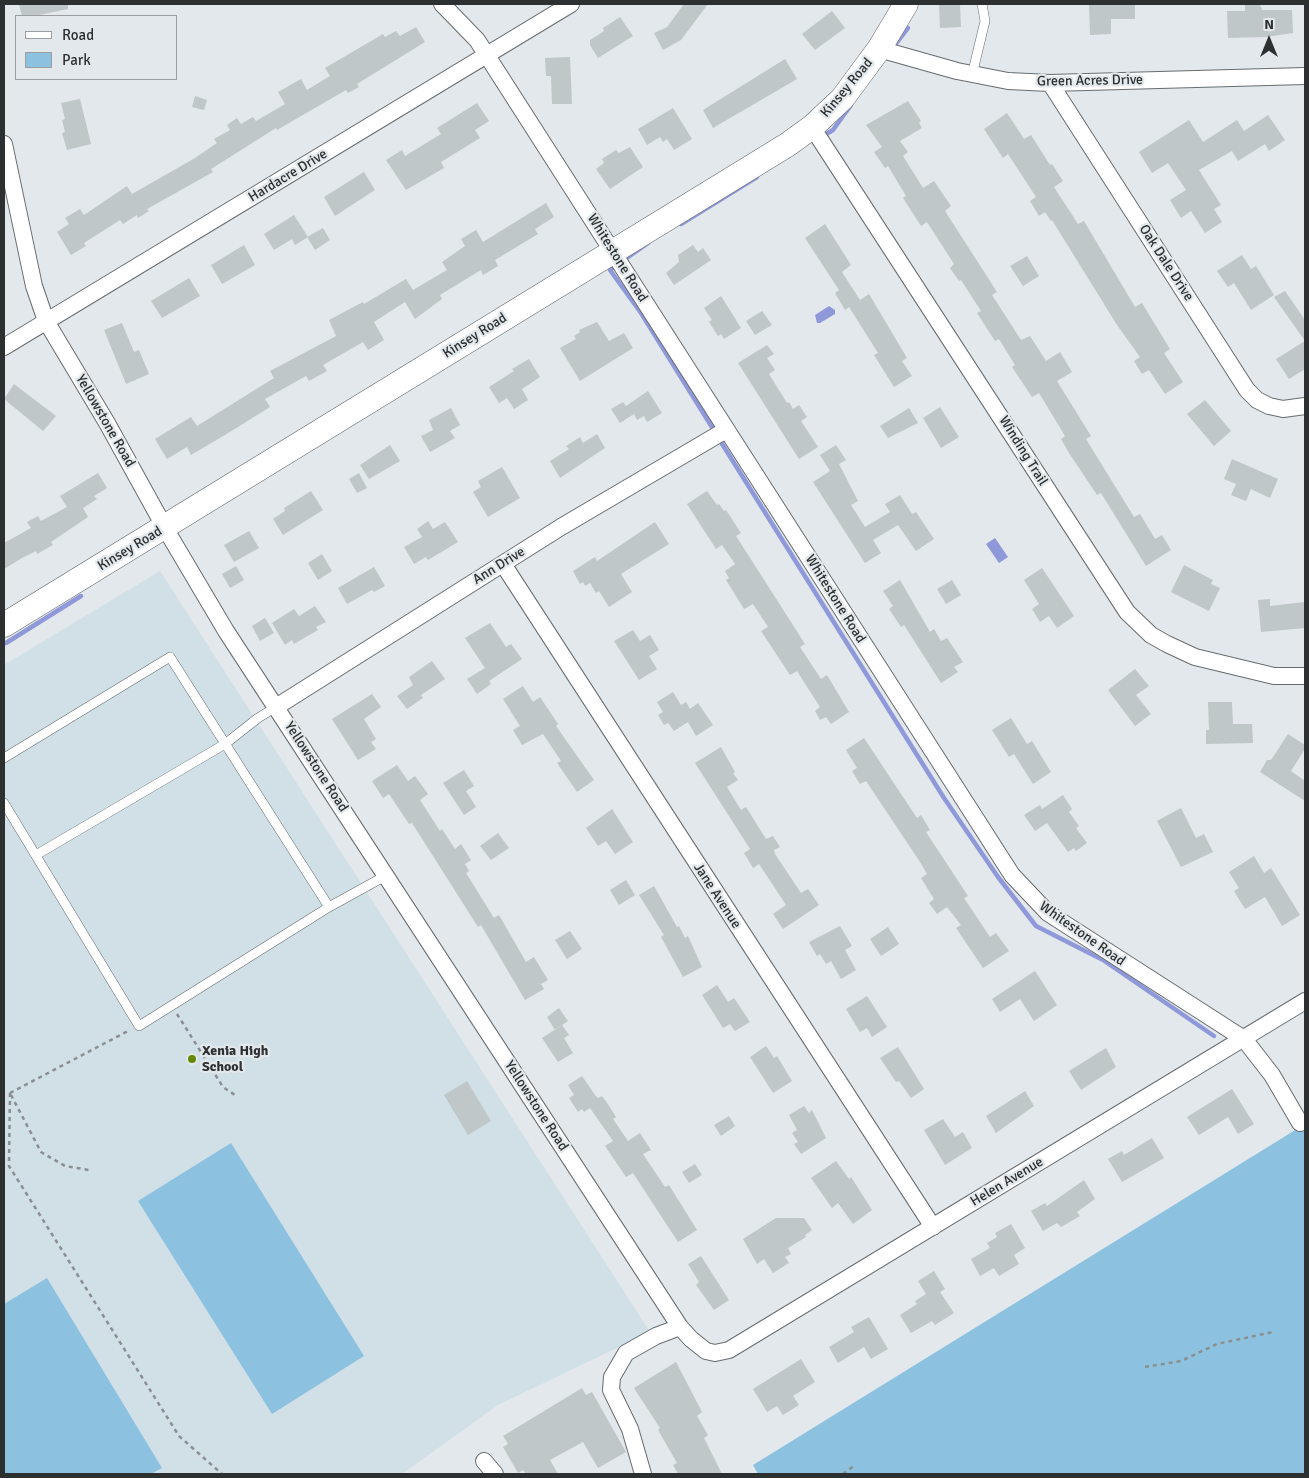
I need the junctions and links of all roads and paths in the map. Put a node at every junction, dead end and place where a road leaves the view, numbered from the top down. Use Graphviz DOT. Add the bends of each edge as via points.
graph roads {
  1 [pos="442,4"];
  2 [pos="570,4"];
  3 [pos="906,4"];
  4 [pos="982,4"];
  5 [pos="879,49"];
  6 [pos="486,54"];
  7 [pos="972,75"];
  8 [pos="1305,76"];
  9 [pos="1050,83"];
  10 [pos="812,127"];
  11 [pos="4,144"];
  12 [pos="612,251"];
  13 [pos="46,321"];
  14 [pos="4,347"];
  15 [pos="1305,406"];
  16 [pos="726,430"];
  17 [pos="158,532"];
  18 [pos="503,564"];
  19 [pos="4,626"];
  20 [pos="1305,676"];
  21 [pos="1288,678"];
  22 [pos="1305,686"];
  23 [pos="276,707"];
  24 [pos="226,744"];
  25 [pos="4,758"];
  26 [pos="4,804"];
  27 [pos="36,855"];
  28 [pos="387,875"];
  29 [pos="329,907"];
  30 [pos="1305,1001"];
  31 [pos="172,1007"];
  32 [pos="138,1026"];
  33 [pos="1244,1039"];
  34 [pos="10,1093"];
  35 [pos="235,1095"];
  36 [pos="1300,1123"];
  37 [pos="89,1170"];
  38 [pos="933,1227"];
  39 [pos="680,1326"];
  40 [pos="1273,1332"];
  41 [pos="706,1351"];
  42 [pos="1145,1367"];
  43 [pos="484,1462"];
  44 [pos="855,1465"];
  45 [pos="222,1474"];
  46 [pos="495,1474"];
  47 [pos="643,1474"];
  48 [pos="843,1474"];
  1 -- 6 [label="street, Whitestone Road"];
  2 -- 6 [label="street, Hardacre Drive"];
  3 -- 5 [label="street, Kinsey Road"];
  4 -- 7 [label="lane" via="985,21"];
  5 -- 7 [label="street, Green Acres Drive"];
  5 -- 10 [label="street, Kinsey Road" via="842,98"];
  6 -- 12 [label="street, Whitestone Road"];
  6 -- 13 [label="street, Hardacre Drive"];
  7 -- 9 [label="street, Green Acres Drive"];
  8 -- 9 [label="street, Green Acres Drive"];
  9 -- 15 [label="street, Oak Dale Drive" via="1247,390 1269,406 1282,409"];
  10 -- 12 [label="street, Kinsey Road"];
  10 -- 21 [label="street, Winding Trail" via="1127,612 1152,634 1183,652"];
  11 -- 13 [label="street, Yellowstone Road" via="34,286"];
  12 -- 16 [label="street, Whitestone Road"];
  12 -- 17 [label="street, Kinsey Road"];
  13 -- 14 [label="street, Hardacre Drive"];
  13 -- 17 [label="street, Yellowstone Road" via="107,423"];
  16 -- 18 [label="street, Ann Drive"];
  16 -- 33 [label="street, Whitestone Road" via="1012,875 1028,894 1055,917"];
  17 -- 19 [label="street, Kinsey Road"];
  17 -- 23 [label="street, Yellowstone Road"];
  18 -- 23 [label="street, Ann Drive"];
  18 -- 38 [label="street, Jane Avenue"];
  20 -- 21 [label="street, Winding Trail"];
  21 -- 22 [label="street"];
  23 -- 24 [label="lane"];
  23 -- 28 [label="street, Yellowstone Road"];
  24 -- 25 [label="lane" via="170,657"];
  24 -- 27 [label="lane"];
  24 -- 29 [label="lane"];
  26 -- 27 [label="lane"];
  27 -- 32 [label="lane"];
  28 -- 29 [label="lane"];
  28 -- 39 [label="street, Yellowstone Road"];
  29 -- 31 [label="lane"];
  30 -- 33 [label="street, Helen Avenue"];
  31 -- 32 [label="lane"];
  31 -- 35 [label="path" via="223,1087"];
  32 -- 34 [label="path"];
  33 -- 36 [label="street, Whitestone Road" via="1272,1076"];
  33 -- 38 [label="street, Helen Avenue"];
  34 -- 37 [label="path" via="41,1152 65,1166"];
  34 -- 45 [label="path" via="9,1166 179,1436"];
  38 -- 41 [label="street, Helen Avenue" via="728,1350"];
  39 -- 41 [label="street, Yellowstone Road"];
  39 -- 47 [label="street" via="626,1353 612,1377 611,1390 630,1429"];
  40 -- 42 [label="path" via="1217,1344 1181,1360"];
  43 -- 46 [label="street"];
  44 -- 48 [label="path"];
}
